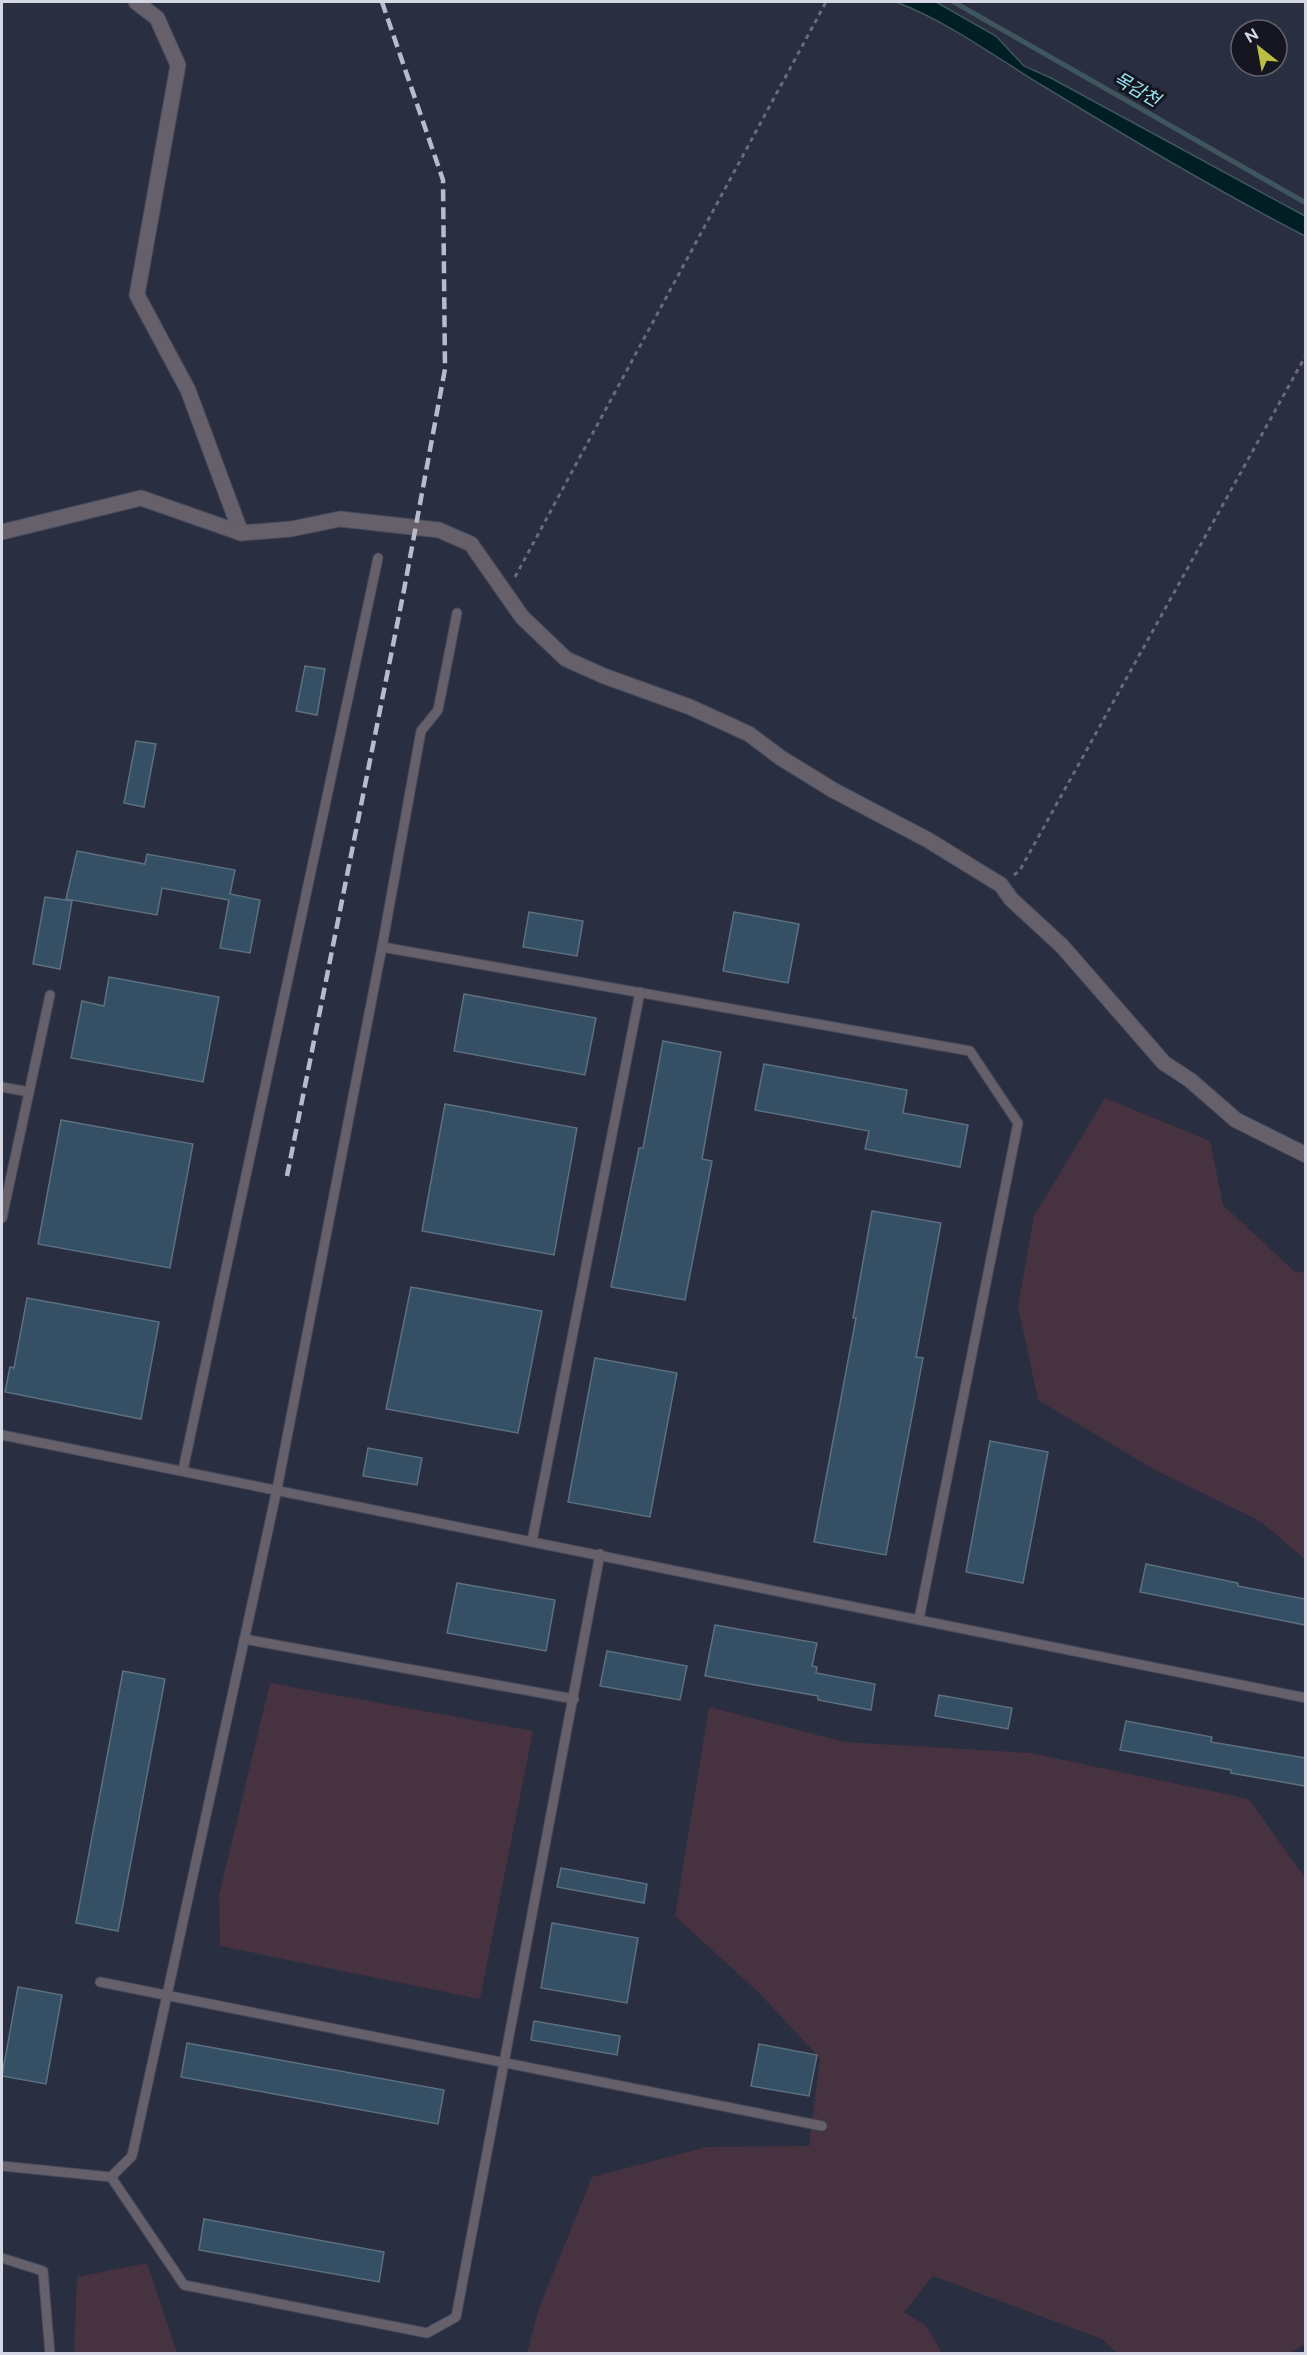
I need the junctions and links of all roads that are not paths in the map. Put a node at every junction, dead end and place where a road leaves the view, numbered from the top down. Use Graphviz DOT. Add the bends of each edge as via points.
graph roads {
  1 [pos="136,2"];
  2 [pos="2,532"];
  3 [pos="241,533"];
  4 [pos="378,558"];
  5 [pos="457,613"];
  6 [pos="382,947"];
  7 [pos="640,993"];
  8 [pos="50,995"];
  9 [pos="2,1087"];
  10 [pos="29,1092"];
  11 [pos="1305,1155"];
  12 [pos="2,1218"];
  13 [pos="2,1435"];
  14 [pos="183,1470"];
  15 [pos="277,1489"];
  16 [pos="532,1541"];
  17 [pos="600,1554"];
  18 [pos="919,1619"];
  19 [pos="244,1639"];
  20 [pos="1305,1698"];
  21 [pos="574,1699"];
  22 [pos="100,1982"];
  23 [pos="166,1995"];
  24 [pos="504,2061"];
  25 [pos="822,2126"];
  26 [pos="2,2166"];
  27 [pos="111,2177"];
  28 [pos="2,2258"];
  29 [pos="50,2354"];
  1 -- 3 [label="street" via="157,18 178,65 137,294 188,390"];
  2 -- 3 [label="street" via="141,498"];
  3 -- 11 [label="street" via="291,529 339,519 439,530 471,544 522,617 566,659 749,734 833,790 928,840 1001,885 1062,946 1164,1063 1236,1120"];
  4 -- 14 [label="lane"];
  5 -- 6 [label="lane" via="438,710 421,731"];
  6 -- 7 [label="lane"];
  6 -- 15 [label="lane"];
  7 -- 16 [label="lane"];
  7 -- 18 [label="lane" via="970,1051 1018,1123"];
  8 -- 10 [label="lane"];
  9 -- 10 [label="lane"];
  10 -- 12 [label="lane"];
  13 -- 14 [label="lane"];
  14 -- 15 [label="lane"];
  15 -- 16 [label="lane"];
  15 -- 19 [label="lane"];
  16 -- 17 [label="lane"];
  17 -- 18 [label="lane"];
  17 -- 21 [label="lane"];
  18 -- 20 [label="lane"];
  19 -- 21 [label="lane"];
  19 -- 23 [label="lane"];
  21 -- 24 [label="lane"];
  22 -- 23 [label="lane"];
  23 -- 24 [label="lane"];
  23 -- 27 [label="lane" via="132,2156"];
  24 -- 25 [label="lane"];
  24 -- 27 [label="lane" via="456,2317 427,2333 184,2285"];
  26 -- 27 [label="lane"];
  28 -- 29 [label="lane" via="43,2271"];
}
